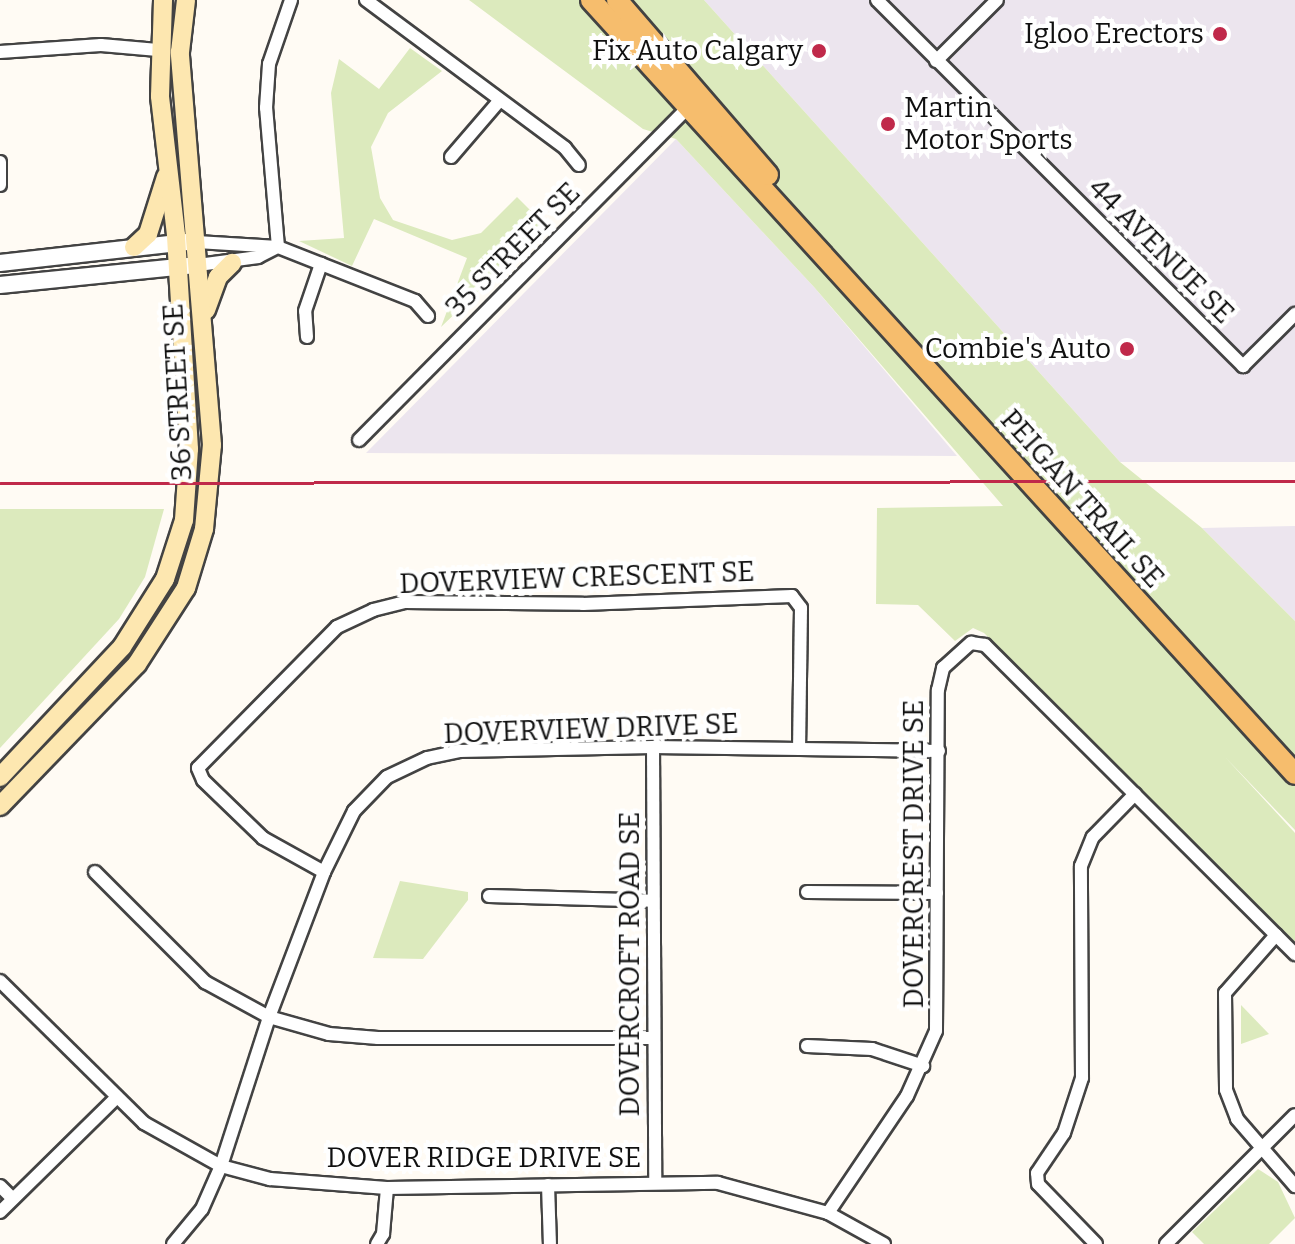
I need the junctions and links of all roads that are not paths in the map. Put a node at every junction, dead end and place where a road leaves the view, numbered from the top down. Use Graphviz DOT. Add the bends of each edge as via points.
graph roads {
  1 [pos="163,0"];
  2 [pos="186,0"];
  3 [pos="291,0"];
  4 [pos="366,0"];
  5 [pos="591,0"];
  6 [pos="617,0"];
  7 [pos="877,0"];
  8 [pos="997,0"];
  9 [pos="158,50"];
  10 [pos="0,52"];
  11 [pos="936,61"];
  12 [pos="500,100"];
  13 [pos="694,100"];
  14 [pos="451,157"];
  15 [pos="0,162"];
  16 [pos="579,165"];
  17 [pos="168,171"];
  18 [pos="0,185"];
  19 [pos="197,242"];
  20 [pos="176,243"];
  21 [pos="134,247"];
  22 [pos="278,247"];
  23 [pos="0,263"];
  24 [pos="232,263"];
  25 [pos="321,264"];
  26 [pos="198,265"];
  27 [pos="178,267"];
  28 [pos="0,285"];
  29 [pos="205,312"];
  30 [pos="1295,314"];
  31 [pos="428,316"];
  32 [pos="307,337"];
  33 [pos="359,440"];
  34 [pos="653,747"];
  35 [pos="799,749"];
  36 [pos="939,751"];
  37 [pos="1295,774"];
  38 [pos="0,777"];
  39 [pos="1135,794"];
  40 [pos="0,806"];
  41 [pos="95,872"];
  42 [pos="324,872"];
  43 [pos="807,892"];
  44 [pos="937,893"];
  45 [pos="489,896"];
  46 [pos="653,901"];
  47 [pos="1276,935"];
  48 [pos="1295,954"];
  49 [pos="0,981"];
  50 [pos="269,1017"];
  51 [pos="654,1038"];
  52 [pos="807,1046"];
  53 [pos="923,1066"];
  54 [pos="117,1097"];
  55 [pos="1295,1115"];
  56 [pos="1260,1149"];
  57 [pos="221,1166"];
  58 [pos="655,1181"];
  59 [pos="548,1185"];
  60 [pos="0,1186"];
  61 [pos="1295,1186"];
  62 [pos="387,1188"];
  63 [pos="13,1199"];
  64 [pos="0,1212"];
  65 [pos="828,1213"];
  66 [pos="173,1244"];
  67 [pos="377,1244"];
  68 [pos="550,1244"];
  69 [pos="884,1244"];
  70 [pos="1096,1244"];
  71 [pos="1166,1244"];
  1 -- 9 [label="main road, 36 STREET SE"];
  2 -- 19 [label="main road, 36 STREET SE" via="180,52"];
  3 -- 22 [label="street" via="269,64 266,108"];
  4 -- 12 [label="street"];
  5 -- 13 [label="main road, PEIGAN TRAIL SE"];
  6 -- 13 [label="main road, PEIGAN TRAIL SE"];
  7 -- 11 [label="street, 44 AVENUE SE"];
  8 -- 11 [label="street"];
  9 -- 10 [label="street" via="101,45"];
  9 -- 17 [label="main road, 36 STREET SE"];
  11 -- 30 [label="street, 44 AVENUE SE" via="1243,366"];
  12 -- 14 [label="street"];
  12 -- 16 [label="street"];
  13 -- 33 [label="street, 35 STREET SE"];
  13 -- 37 [label="main road, PEIGAN TRAIL SE" via="830,259"];
  15 -- 18 [label="street"];
  17 -- 20 [label="main road, 36 STREET SE"];
  17 -- 21 [label="main road" via="148,234"];
  19 -- 20 [label="street"];
  19 -- 22 [label="street"];
  19 -- 26 [label="main road, 36 STREET SE"];
  20 -- 21 [label="street"];
  20 -- 27 [label="main road, 36 STREET SE"];
  21 -- 23 [label="street"];
  22 -- 24 [label="street"];
  22 -- 25 [label="street"];
  24 -- 26 [label="street"];
  24 -- 29 [label="main road" via="218,277"];
  25 -- 31 [label="street" via="415,301"];
  25 -- 32 [label="street" via="305,311"];
  26 -- 27 [label="street"];
  26 -- 29 [label="main road, 36 STREET SE"];
  27 -- 28 [label="street"];
  27 -- 38 [label="main road, 36 STREET SE" via="189,449 177,548 159,590 122,647"];
  29 -- 40 [label="main road, 36 STREET SE" via="212,483 197,561 186,588 137,664"];
  34 -- 35 [label="street, DOVERVIEW DRIVE SE"];
  34 -- 42 [label="street, DOVERVIEW DRIVE SE" via="459,751 427,758 387,777 354,811"];
  34 -- 46 [label="street, DOVERCROFT ROAD SE"];
  35 -- 36 [label="street, DOVERVIEW DRIVE SE"];
  35 -- 42 [label="street, DOVERVIEW CRESCENT SE" via="801,608 792,596 583,604 405,602 373,610 337,627 198,768 203,780 263,838"];
  36 -- 39 [label="street, DOVERCREST DRIVE SE" via="943,668 971,643 985,645"];
  36 -- 44 [label="street, DOVERCREST DRIVE SE"];
  39 -- 47 [label="street, DOVERCREST DRIVE SE"];
  39 -- 70 [label="street" via="1093,837 1081,866 1082,1078 1064,1133 1037,1173 1038,1184"];
  41 -- 50 [label="street" via="205,982"];
  42 -- 50 [label="street, DOVERVIEW DRIVE SE"];
  43 -- 44 [label="street"];
  44 -- 53 [label="street, DOVERCREST DRIVE SE" via="936,1031"];
  45 -- 46 [label="street"];
  46 -- 51 [label="street, DOVERCROFT ROAD SE"];
  47 -- 48 [label="street, DOVERCREST DRIVE SE"];
  47 -- 56 [label="street" via="1225,993 1226,1090 1237,1119"];
  49 -- 54 [label="street, DOVER RIDGE DRIVE SE"];
  50 -- 51 [label="street" via="329,1034 378,1038"];
  50 -- 57 [label="street, DOVERVIEW DRIVE SE"];
  51 -- 58 [label="street, DOVERCROFT ROAD SE"];
  52 -- 53 [label="street" via="872,1049"];
  53 -- 65 [label="street, DOVERCREST DRIVE SE"];
  54 -- 57 [label="street, DOVER RIDGE DRIVE SE" via="144,1123"];
  54 -- 63 [label="street"];
  55 -- 56 [label="street"];
  56 -- 61 [label="street"];
  56 -- 71 [label="street"];
  57 -- 62 [label="street, DOVER RIDGE DRIVE SE" via="270,1179"];
  57 -- 66 [label="street, DOVERVIEW DRIVE SE" via="202,1209"];
  58 -- 59 [label="street, DOVER RIDGE DRIVE SE"];
  58 -- 65 [label="street, DOVER RIDGE DRIVE SE" via="718,1183"];
  59 -- 62 [label="street, DOVER RIDGE DRIVE SE"];
  59 -- 68 [label="street"];
  60 -- 63 [label="street"];
  62 -- 67 [label="street" via="383,1234"];
  63 -- 64 [label="street"];
  65 -- 69 [label="street, DOVER RIDGE DRIVE SE"];
}
